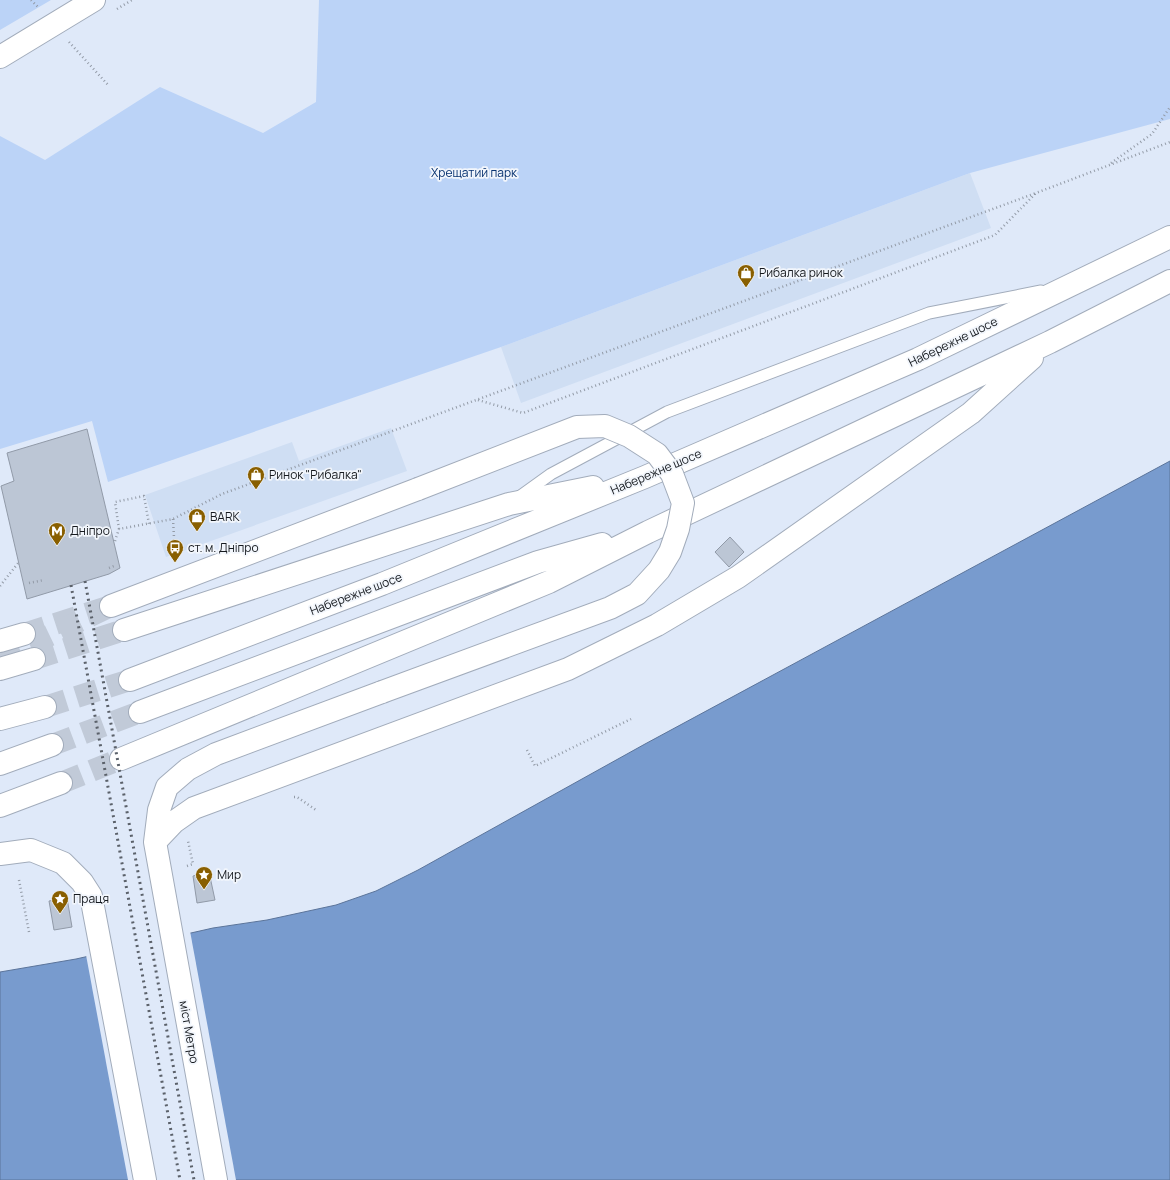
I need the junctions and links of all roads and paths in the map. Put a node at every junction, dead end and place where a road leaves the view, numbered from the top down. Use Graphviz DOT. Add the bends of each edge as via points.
graph roads {
  1 [pos="94,0"];
  2 [pos="0,57"];
  3 [pos="1170,107"];
  4 [pos="1170,142"];
  5 [pos="1108,166"];
  6 [pos="1036,193"];
  7 [pos="1170,237"];
  8 [pos="1170,281"];
  9 [pos="1067,286"];
  10 [pos="1050,342"];
  11 [pos="478,400"];
  12 [pos="645,477"];
  13 [pos="509,504"];
  14 [pos="173,519"];
  15 [pos="149,524"];
  16 [pos="119,529"];
  17 [pos="648,532"];
  18 [pos="115,541"];
  19 [pos="19,562"];
  20 [pos="175,563"];
  21 [pos="114,566"];
  22 [pos="108,568"];
  23 [pos="44,580"];
  24 [pos="29,583"];
  25 [pos="0,586"];
  26 [pos="110,606"];
  27 [pos="124,630"];
  28 [pos="24,634"];
  29 [pos="0,641"];
  30 [pos="34,658"];
  31 [pos="0,669"];
  32 [pos="130,680"];
  33 [pos="45,707"];
  34 [pos="140,712"];
  35 [pos="0,719"];
  36 [pos="631,719"];
  37 [pos="52,745"];
  38 [pos="528,750"];
  39 [pos="121,759"];
  40 [pos="0,764"];
  41 [pos="61,783"];
  42 [pos="0,806"];
  43 [pos="188,840"];
  44 [pos="155,842"];
  45 [pos="0,854"];
  46 [pos="187,866"];
  47 [pos="19,880"];
  48 [pos="29,932"];
  49 [pos="145,1180"];
  50 [pos="216,1180"];
  1 -- 2 [label="main road"];
  3 -- 5 [label="path" via="1152,134"];
  4 -- 5 [label="path"];
  5 -- 6 [label="path"];
  6 -- 11 [label="path"];
  6 -- 11 [label="path" via="995,235 524,413"];
  7 -- 9 [label="main road, Набережне шосе"];
  8 -- 10 [label="main road"];
  9 -- 12 [label="main road, Набережне шосе" via="918,359"];
  9 -- 13 [label="lane" via="929,313 667,412 551,474"];
  10 -- 17 [label="main road"];
  10 -- 44 [label="main road" via="972,413 738,577 657,625 568,669 194,808 174,822"];
  11 -- 14 [label="path" via="222,494"];
  12 -- 13 [label="main road"];
  12 -- 32 [label="main road, Набережне шосе" via="382,584"];
  13 -- 27 [label="main road"];
  14 -- 15 [label="path"];
  14 -- 20 [label="path"];
  15 -- 16 [label="path"];
  15 -- 16 [label="path" via="144,496 115,502"];
  16 -- 18 [label="path"];
  17 -- 34 [label="main road" via="538,562"];
  17 -- 39 [label="main road" via="550,582"];
  19 -- 25 [label="path"];
  21 -- 22 [label="path"];
  23 -- 24 [label="path"];
  26 -- 44 [label="main road, міст Метро, bridge" via="577,427 605,426 629,436 658,454 672,474 683,503 670,552 659,570 637,594 610,608 216,754 188,769 167,787 159,810"];
  28 -- 29 [label="main road"];
  30 -- 31 [label="main road"];
  33 -- 35 [label="main road"];
  36 -- 38 [label="path" via="534,766"];
  37 -- 40 [label="main road"];
  41 -- 42 [label="main road"];
  43 -- 46 [label="path" via="193,864"];
  44 -- 50 [label="main road, міст Метро"];
  45 -- 49 [label="main road" via="31,850 63,863 82,882 91,896"];
  47 -- 48 [label="path"];
}
